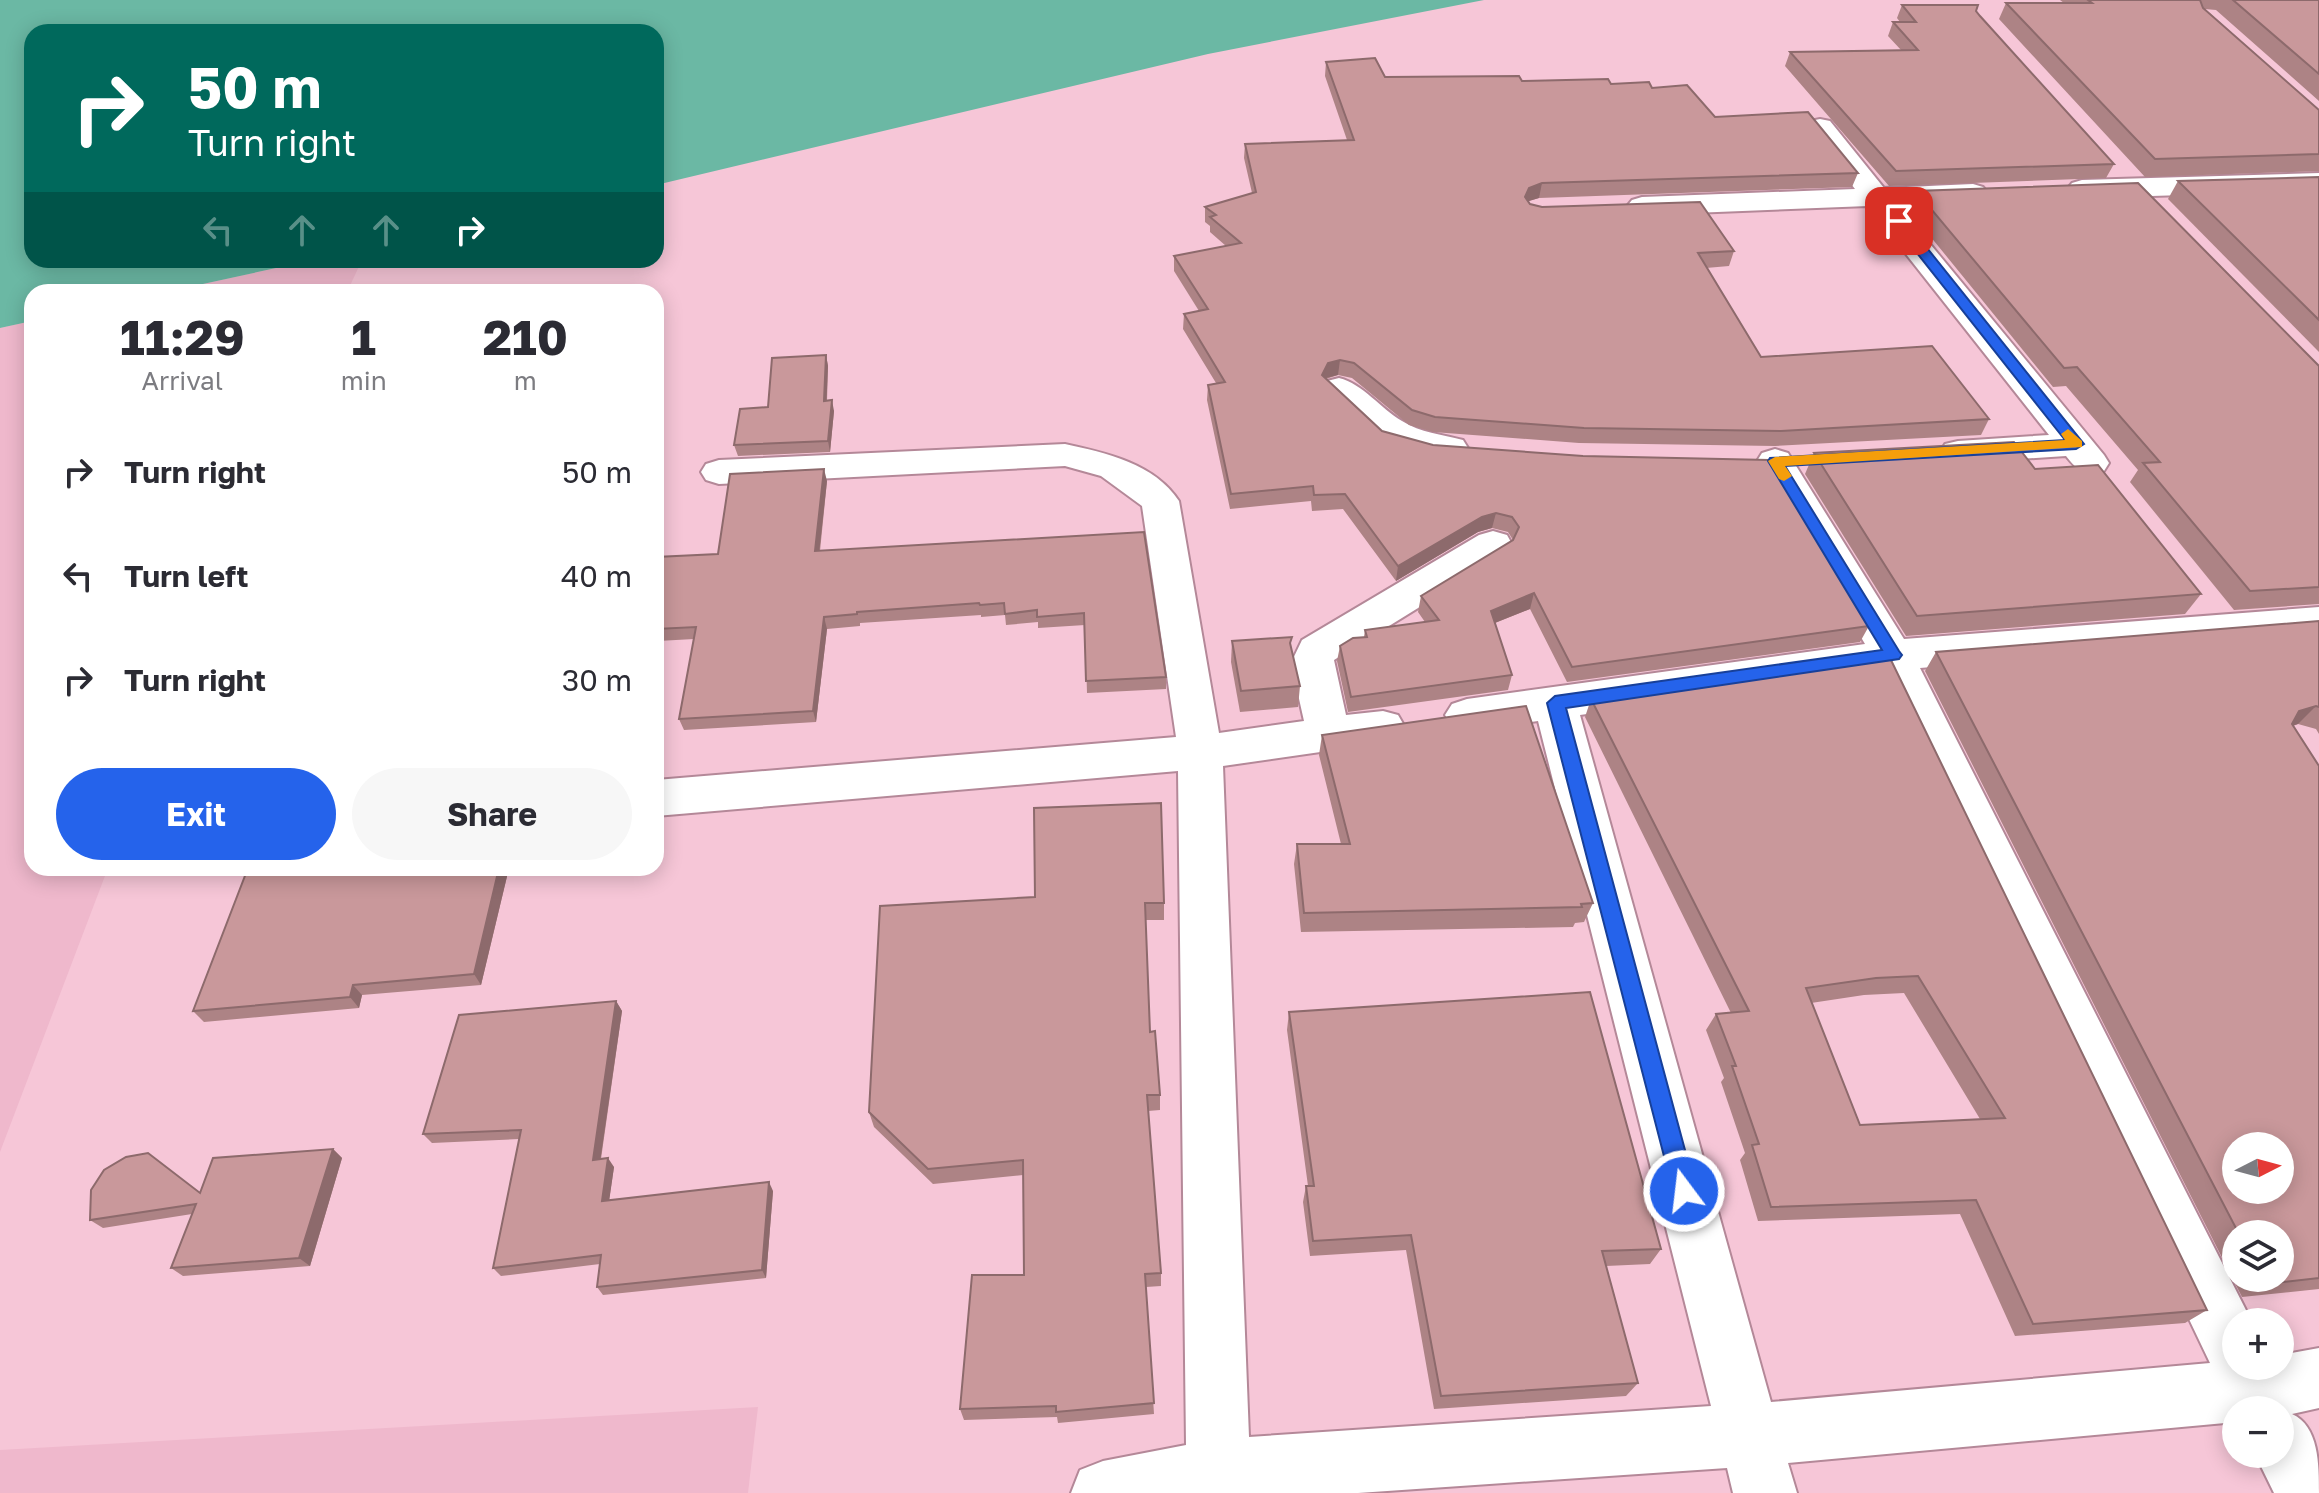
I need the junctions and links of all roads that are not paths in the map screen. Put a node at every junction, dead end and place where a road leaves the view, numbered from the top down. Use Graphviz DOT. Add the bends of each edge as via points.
graph roads {
  1 [pos="1820,127"];
  2 [pos="2113,164"];
  3 [pos="2319,182"];
  4 [pos="2138,187"];
  5 [pos="2047,190"];
  6 [pos="2001,192"];
  7 [pos="1879,196"];
  8 [pos="1617,207"];
  9 [pos="2159,209"];
  10 [pos="1339,388"];
  11 [pos="2076,444"];
  12 [pos="1490,451"];
  13 [pos="1924,454"];
  14 [pos="1780,461"];
  15 [pos="719,472"];
  16 [pos="2115,493"];
  17 [pos="1493,544"];
  18 [pos="2319,621"];
  19 [pos="1893,655"];
  20 [pos="1555,703"];
  21 [pos="1329,734"];
  22 [pos="1200,752"];
  23 [pos="664,797"];
  24 [pos="2319,1378"];
  25 [pos="2255,1392"];
  26 [pos="1749,1435"];
  27 [pos="1218,1482"];
  28 [pos="1103,1493"];
  29 [pos="1765,1493"];
  30 [pos="2308,1493"];
  1 -- 7 [label="street"];
  2 -- 4 [label="street"];
  3 -- 4 [label="street"];
  4 -- 5 [label="street"];
  4 -- 9 [label="street"];
  6 -- 7 [label="street"];
  7 -- 8 [label="street"];
  7 -- 11 [label="street"];
  10 -- 12 [label="street" via="1395,436 1431,446"];
  11 -- 13 [label="street"];
  11 -- 16 [label="street"];
  14 -- 19 [label="street"];
  15 -- 22 [label="street" via="1065,455 1114,467 1160,501"];
  17 -- 21 [label="street" via="1317,651 1312,663"];
  18 -- 19 [label="street" via="2212,615"];
  19 -- 20 [label="street"];
  19 -- 25 [label="street"];
  20 -- 21 [label="street"];
  20 -- 26 [label="street"];
  21 -- 22 [label="street"];
  22 -- 23 [label="street"];
  22 -- 27 [label="street"];
  24 -- 25 [label="street"];
  25 -- 26 [label="street"];
  25 -- 30 [label="street"];
  26 -- 27 [label="street"];
  26 -- 29 [label="street"];
  27 -- 28 [label="street"];
}
